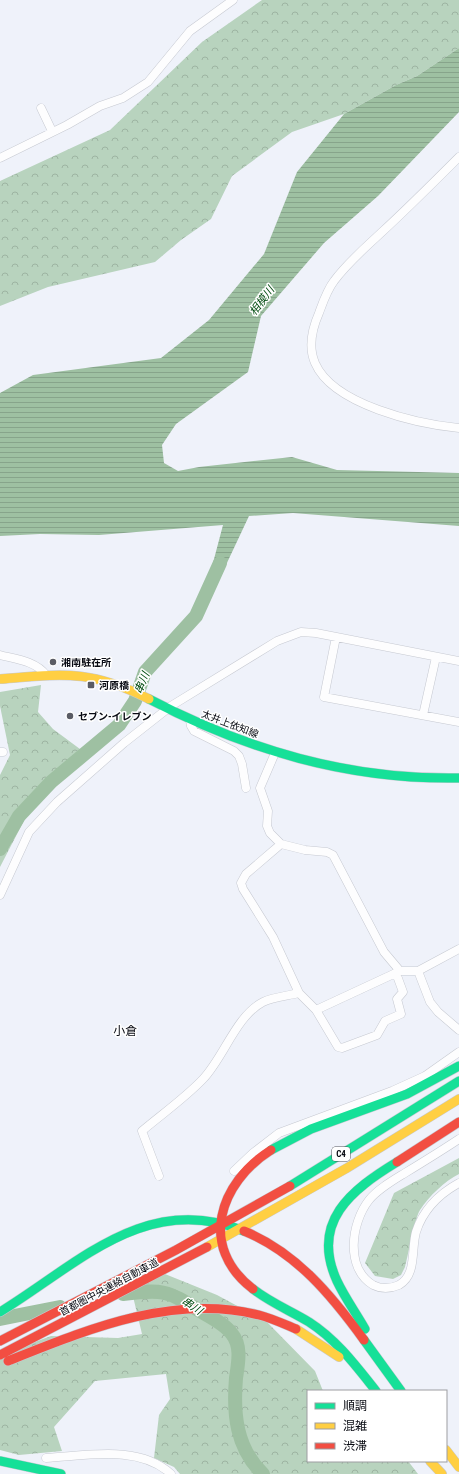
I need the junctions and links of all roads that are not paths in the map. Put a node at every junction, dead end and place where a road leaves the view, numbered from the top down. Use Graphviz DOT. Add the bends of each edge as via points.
graph roads {
  1 [pos="233,0"];
  2 [pos="41,108"];
  3 [pos="52,131"];
  4 [pos="459,157"];
  5 [pos="0,158"];
  6 [pos="459,428"];
  7 [pos="336,637"];
  8 [pos="0,655"];
  9 [pos="436,657"];
  10 [pos="459,661"];
  11 [pos="46,675"];
  12 [pos="0,679"];
  13 [pos="165,708"];
  14 [pos="423,715"];
  15 [pos="190,720"];
  16 [pos="459,722"];
  17 [pos="275,753"];
  18 [pos="459,778"];
  19 [pos="246,788"];
  20 [pos="281,844"];
  21 [pos="0,895"];
  22 [pos="459,949"];
  23 [pos="418,971"];
  24 [pos="398,972"];
  25 [pos="299,993"];
  26 [pos="316,1010"];
  27 [pos="459,1030"];
  28 [pos="459,1052"];
  29 [pos="459,1066"];
  30 [pos="459,1081"];
  31 [pos="459,1099"];
  32 [pos="459,1122"];
  33 [pos="459,1140"];
  34 [pos="234,1171"];
  35 [pos="159,1176"];
  36 [pos="459,1183"];
  37 [pos="0,1312"];
  38 [pos="0,1341"];
  39 [pos="0,1355"];
  40 [pos="0,1365"];
  41 [pos="387,1373"];
  42 [pos="375,1390"];
  43 [pos="400,1390"];
  44 [pos="447,1447"];
  45 [pos="447,1451"];
  46 [pos="459,1457"];
  47 [pos="46,1458"];
  48 [pos="0,1461"];
  49 [pos="430,1462"];
  50 [pos="431,1462"];
  51 [pos="459,1468"];
  52 [pos="61,1474"];
  53 [pos="171,1474"];
  54 [pos="436,1474"];
  55 [pos="442,1474"];
  1 -- 3 [label="street" via="190,31 148,82 124,98 100,106"];
  2 -- 3 [label="street"];
  3 -- 5 [label="street"];
  4 -- 6 [label="street" via="361,251 334,281 317,318 312,338 315,363 323,377 335,388 392,414 439,426"];
  7 -- 9 [label="street"];
  7 -- 13 [label="street" via="301,632 277,641"];
  7 -- 14 [label="street" via="324,697"];
  8 -- 11 [label="street" via="28,662"];
  9 -- 10 [label="street"];
  9 -- 14 [label="street"];
  11 -- 12 [label="main road, 太井上依知線"];
  11 -- 13 [label="main road, 太井上依知線" via="88,676 125,688"];
  13 -- 15 [label="main road, 太井上依知線"];
  13 -- 21 [label="street" via="57,802 29,832"];
  14 -- 16 [label="street"];
  15 -- 17 [label="main road, 太井上依知線"];
  15 -- 19 [label="street" via="194,731 229,746 239,756"];
  17 -- 18 [label="main road, 太井上依知線" via="356,771 411,777"];
  17 -- 20 [label="street" via="260,788 268,811 267,826"];
  20 -- 24 [label="street" via="333,855 384,952"];
  20 -- 25 [label="street" via="246,874 242,883 243,889 273,937"];
  22 -- 23 [label="street"];
  23 -- 24 [label="street"];
  23 -- 27 [label="street" via="430,1002"];
  24 -- 26 [label="street"];
  24 -- 26 [label="street" via="404,992 397,999 401,1014 385,1021 377,1035 342,1048 338,1047"];
  25 -- 26 [label="street"];
  25 -- 35 [label="street" via="264,1002 254,1008 244,1018 221,1056 202,1080 142,1132"];
  28 -- 34 [label="street" via="425,1076 392,1091 279,1133"];
  29 -- 42 [label="main road" via="411,1092 293,1136 267,1151 242,1176 230,1192 223,1209 221,1245 227,1261 238,1276 257,1292 305,1319 334,1340"];
  30 -- 38 [label="main road, 首都圏中央連絡自動車道 / C4" via="326,1164 221,1224"];
  31 -- 39 [label="main road, 首都圏中央連絡自動車道 / C4" via="334,1176 227,1237"];
  32 -- 41 [label="main road" via="356,1189 339,1208 330,1228 328,1246 334,1274"];
  33 -- 36 [label="street" via="368,1200 360,1214 354,1242 356,1262 367,1280 385,1288 404,1281 410,1272 414,1239 424,1215 441,1195"];
  37 -- 41 [label="main road" via="122,1234 143,1226 201,1220 233,1226 265,1239 292,1257 316,1280"];
  40 -- 42 [label="main road" via="126,1318 170,1309 206,1307 240,1310 276,1320 307,1334 337,1356"];
  41 -- 43 [label="main road"];
  44 -- 46 [label="main road"];
  45 -- 51 [label="main road"];
  47 -- 53 [label="street" via="123,1455 151,1462"];
  48 -- 52 [label="main road"];
  49 -- 54 [label="main road"];
  50 -- 55 [label="main road"];
}
